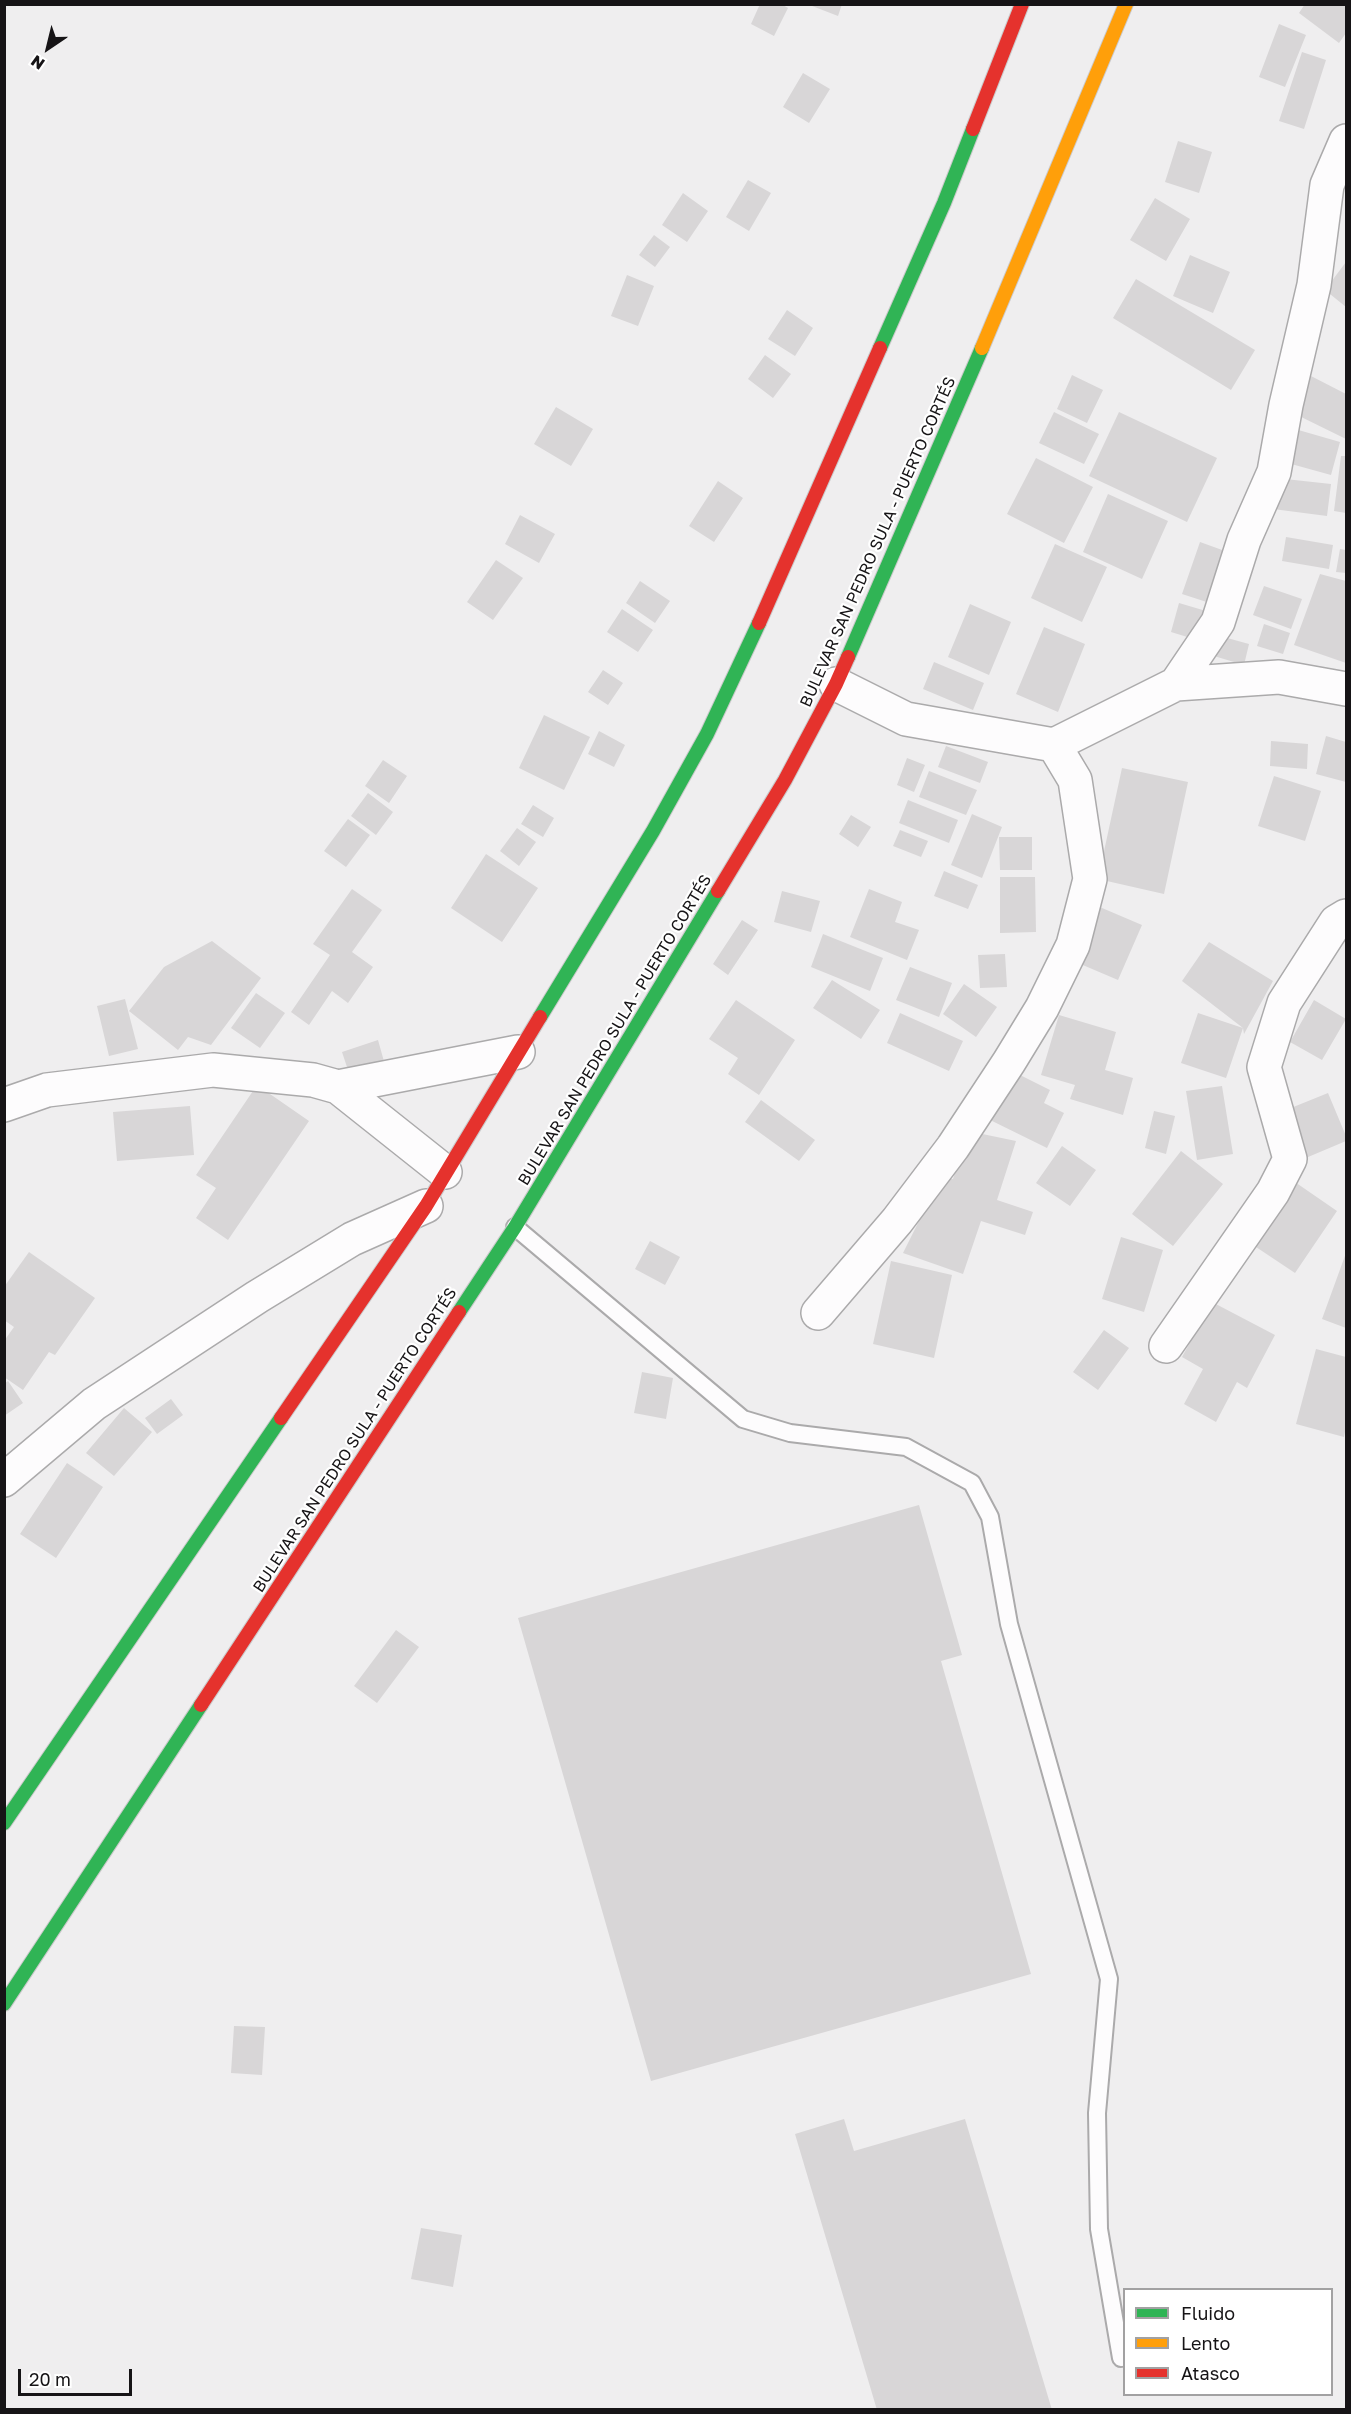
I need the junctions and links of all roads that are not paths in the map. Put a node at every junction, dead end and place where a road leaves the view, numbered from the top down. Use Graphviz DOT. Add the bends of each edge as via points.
graph roads {
  1 [pos="1023,4"];
  2 [pos="1126,4"];
  3 [pos="1347,141"];
  4 [pos="836,684"];
  5 [pos="1176,684"];
  6 [pos="1347,689"];
  7 [pos="1054,746"];
  8 [pos="1347,916"];
  9 [pos="518,1052"];
  10 [pos="338,1087"];
  11 [pos="4,1105"];
  12 [pos="445,1172"];
  13 [pos="426,1206"];
  14 [pos="515,1227"];
  15 [pos="818,1313"];
  16 [pos="1166,1346"];
  17 [pos="4,1480"];
  18 [pos="4,1823"];
  19 [pos="4,2004"];
  20 [pos="1121,2358"];
  1 -- 9 [label="highway" via="939,214 707,734"];
  2 -- 4 [label="highway, BULEVAR SAN PEDRO SULA - PUERTO CORTÉS"];
  3 -- 5 [label="street" via="1328,185 1314,285 1274,472 1244,540 1218,622"];
  4 -- 7 [label="street" via="906,718"];
  4 -- 14 [label="highway, BULEVAR SAN PEDRO SULA - PUERTO CORTÉS" via="779,790"];
  5 -- 6 [label="street" via="1280,677"];
  5 -- 7 [label="street"];
  7 -- 15 [label="street" via="1075,780 1090,879 1073,945 1042,1008 953,1148"];
  8 -- 16 [label="street" via="1336,922 1284,1003 1264,1067 1290,1159 1273,1192"];
  9 -- 10 [label="street"];
  9 -- 12 [label="highway"];
  10 -- 11 [label="street" via="313,1080 213,1070 47,1090"];
  10 -- 12 [label="street"];
  12 -- 13 [label="highway"];
  13 -- 17 [label="street" via="352,1239 257,1297 94,1404"];
  13 -- 18 [label="highway"];
  14 -- 19 [label="highway, BULEVAR SAN PEDRO SULA - PUERTO CORTÉS"];
  14 -- 20 [label="lane" via="743,1419 790,1434 906,1447 972,1483 990,1517 1009,1624 1109,1979 1096,2114 1099,2229"];
}
